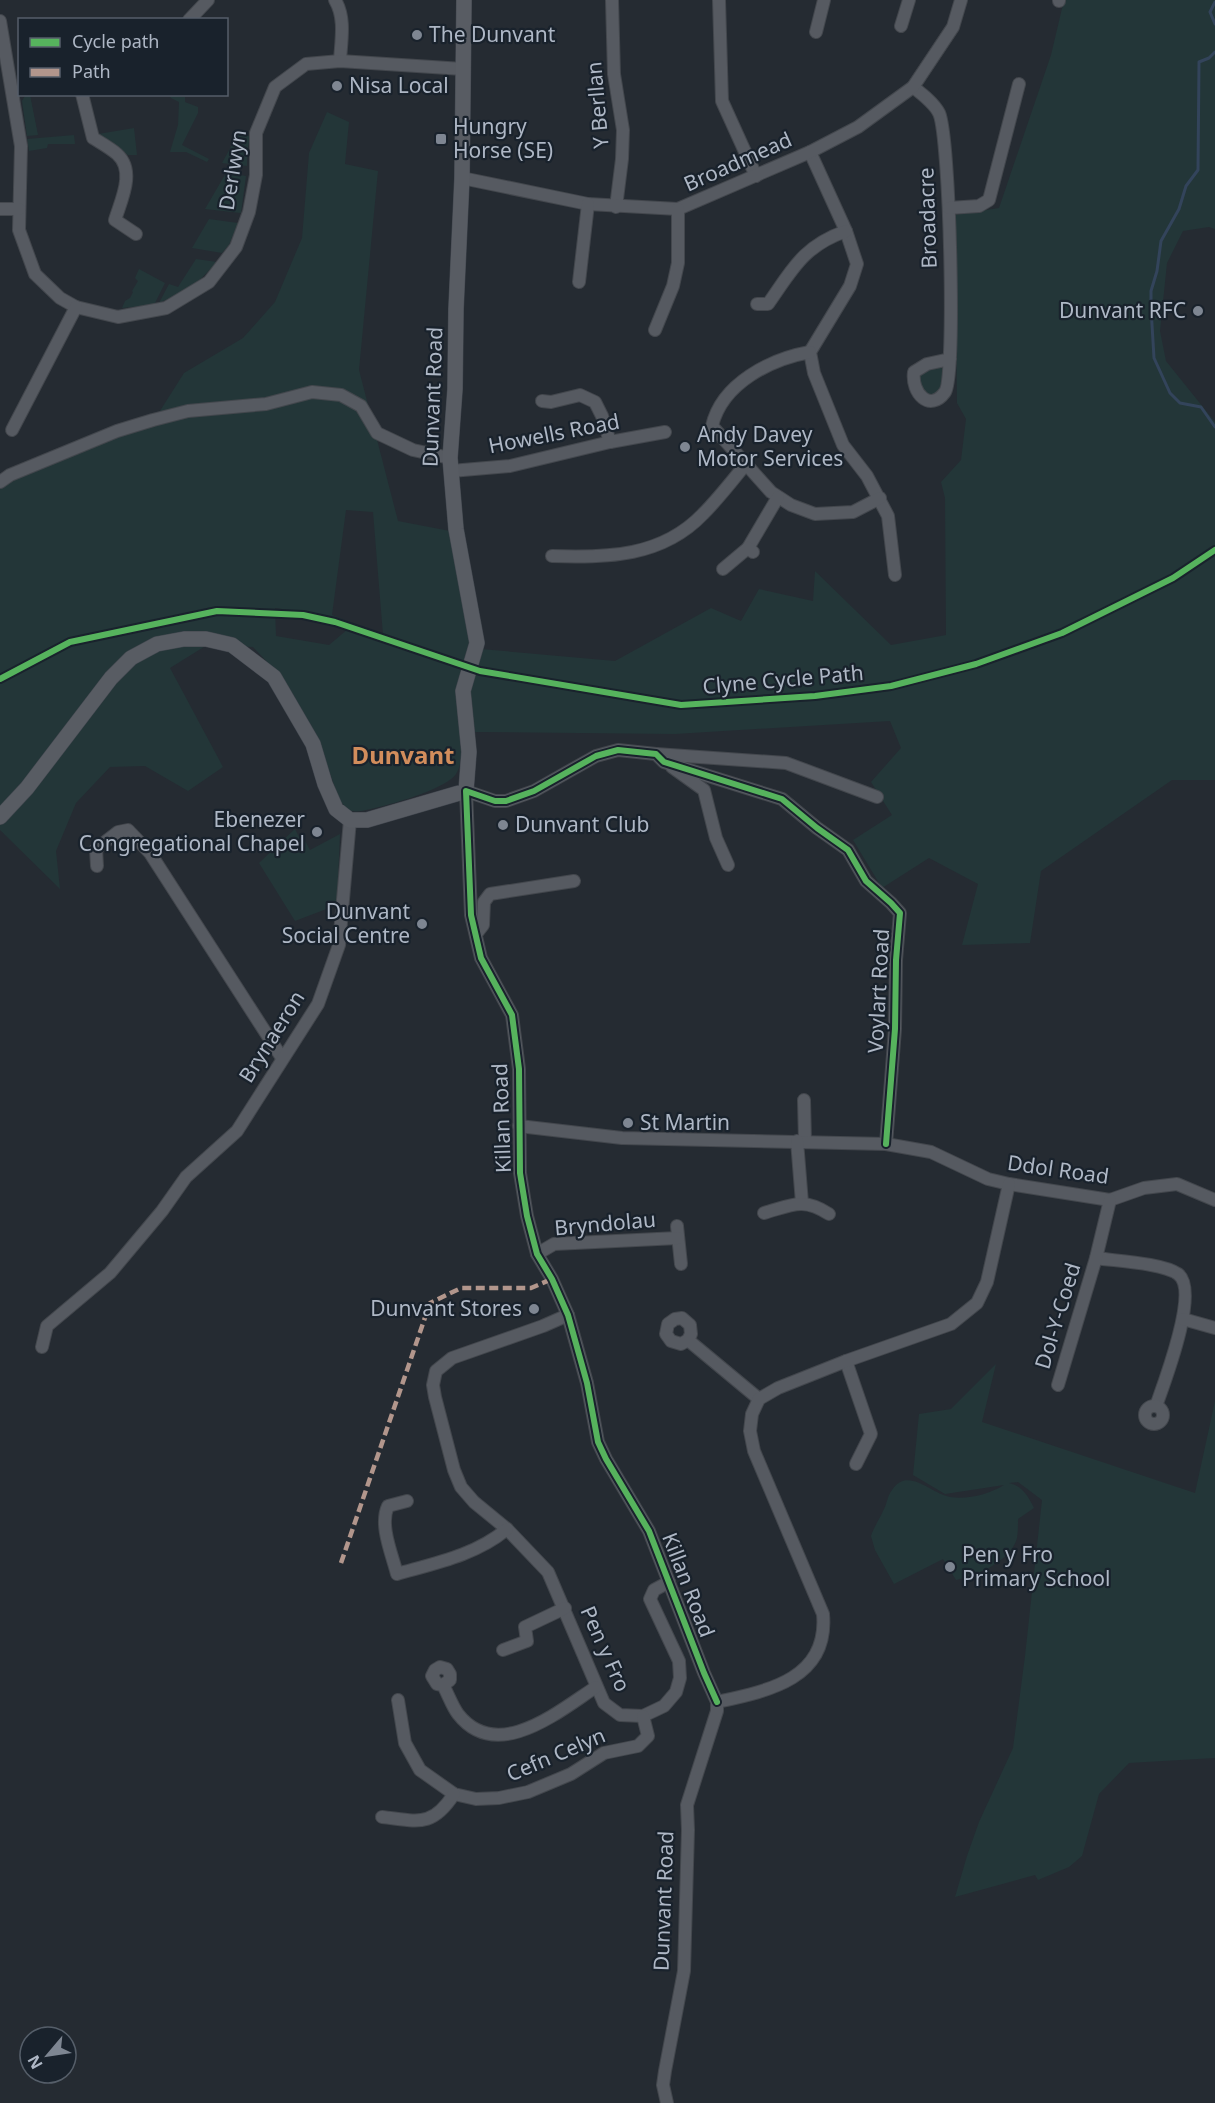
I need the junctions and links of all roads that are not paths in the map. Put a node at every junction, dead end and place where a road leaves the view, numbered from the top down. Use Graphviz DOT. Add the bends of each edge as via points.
graph roads {
  1 [pos="208,0"];
  2 [pos="335,0"];
  3 [pos="464,0"];
  4 [pos="612,0"];
  5 [pos="719,0"];
  6 [pos="824,0"];
  7 [pos="909,0"];
  8 [pos="961,0"];
  9 [pos="191,18"];
  10 [pos="0,21"];
  11 [pos="901,27"];
  12 [pos="816,32"];
  13 [pos="340,61"];
  14 [pos="463,69"];
  15 [pos="1020,84"];
  16 [pos="16,87"];
  17 [pos="914,87"];
  18 [pos="82,96"];
  19 [pos="810,152"];
  20 [pos="756,176"];
  21 [pos="462,178"];
  22 [pos="588,204"];
  23 [pos="616,207"];
  24 [pos="950,208"];
  25 [pos="0,209"];
  26 [pos="19,209"];
  27 [pos="678,209"];
  28 [pos="846,231"];
  29 [pos="136,234"];
  30 [pos="579,282"];
  31 [pos="757,304"];
  32 [pos="76,307"];
  33 [pos="656,330"];
  34 [pos="810,352"];
  35 [pos="950,359"];
  36 [pos="550,405"];
  37 [pos="12,430"];
  38 [pos="665,432"];
  39 [pos="610,442"];
  40 [pos="450,465"];
  41 [pos="745,465"];
  42 [pos="0,482"];
  43 [pos="778,497"];
  44 [pos="880,498"];
  45 [pos="552,556"];
  46 [pos="723,569"];
  47 [pos="895,577"];
  48 [pos="660,758"];
  49 [pos="466,791"];
  50 [pos="877,797"];
  51 [pos="0,817"];
  52 [pos="350,820"];
  53 [pos="728,865"];
  54 [pos="97,866"];
  55 [pos="574,880"];
  56 [pos="476,934"];
  57 [pos="282,1058"];
  58 [pos="804,1100"];
  59 [pos="519,1126"];
  60 [pos="801,1141"];
  61 [pos="886,1144"];
  62 [pos="1009,1184"];
  63 [pos="1110,1200"];
  64 [pos="1215,1200"];
  65 [pos="802,1203"];
  66 [pos="764,1213"];
  67 [pos="829,1214"];
  68 [pos="537,1254"];
  69 [pos="1096,1258"];
  70 [pos="681,1264"];
  71 [pos="567,1315"];
  72 [pos="1183,1319"];
  73 [pos="1215,1328"];
  74 [pos="688,1340"];
  75 [pos="42,1347"];
  76 [pos="846,1361"];
  77 [pos="1058,1384"];
  78 [pos="759,1399"];
  79 [pos="1156,1406"];
  80 [pos="855,1464"];
  81 [pos="407,1501"];
  82 [pos="507,1529"];
  83 [pos="669,1582"];
  84 [pos="565,1608"];
  85 [pos="503,1650"];
  86 [pos="443,1685"];
  87 [pos="596,1687"];
  88 [pos="398,1700"];
  89 [pos="717,1702"];
  90 [pos="643,1716"];
  91 [pos="454,1794"];
  92 [pos="382,1817"];
  93 [pos="668,2103"];
  1 -- 9 [label="street"];
  2 -- 13 [label="street" via="342,21"];
  3 -- 14 [label="main road, Dunvant Road"];
  4 -- 23 [label="street, Y Berllan" via="614,74 623,130"];
  5 -- 20 [label="street" via="722,101"];
  6 -- 12 [label="street"];
  7 -- 11 [label="street"];
  8 -- 17 [label="street, Broadmead" via="952,27"];
  10 -- 16 [label="street, Derlwyn"];
  13 -- 14 [label="street, Derlwyn"];
  13 -- 32 [label="street, Derlwyn" via="306,64 275,87 256,133 256,175 249,212 237,247 209,282 166,308 118,317"];
  14 -- 21 [label="main road, Dunvant Road"];
  15 -- 24 [label="street" via="1009,100 988,200 979,206"];
  16 -- 26 [label="street, Derlwyn" via="21,146"];
  17 -- 19 [label="street, Broadmead" via="858,127"];
  17 -- 24 [label="street, Broadacre" via="939,113 944,130"];
  18 -- 29 [label="street" via="85,127 124,163 125,183 110,219"];
  19 -- 20 [label="street, Broadmead"];
  19 -- 28 [label="street"];
  20 -- 27 [label="street, Broadmead"];
  21 -- 22 [label="street, Broadmead"];
  21 -- 40 [label="main road, Dunvant Road"];
  22 -- 23 [label="street, Broadmead"];
  22 -- 30 [label="street"];
  23 -- 27 [label="street, Broadmead"];
  24 -- 35 [label="street, Broadacre"];
  25 -- 26 [label="street"];
  26 -- 32 [label="street, Derlwyn" via="19,230 35,274 60,298"];
  27 -- 33 [label="street" via="678,263"];
  28 -- 31 [label="street" via="801,257 768,304"];
  28 -- 34 [label="street" via="857,264 850,286"];
  32 -- 37 [label="street"];
  34 -- 41 [label="street" via="746,377 714,416 712,426"];
  34 -- 44 [label="street" via="814,373 843,445"];
  36 -- 39 [label="street" via="580,395 595,402"];
  38 -- 39 [label="street, Howells Road"];
  39 -- 40 [label="street, Howells Road" via="510,466"];
  40 -- 42 [label="street, Howells Road" via="377,433 361,406 341,395 312,392 266,405 188,411 153,420 109,434"];
  40 -- 49 [label="main road, Dunvant Road" via="456,529 477,643 463,691 469,752"];
  41 -- 43 [label="street"];
  41 -- 45 [label="street" via="703,515 679,534 645,550 608,557 572,552"];
  43 -- 44 [label="street" via="815,514 853,512"];
  43 -- 46 [label="street" via="751,550"];
  44 -- 47 [label="street" via="888,516"];
  48 -- 49 [label="street, Voylart Road" via="618,750 596,756 534,791 506,801"];
  48 -- 50 [label="street" via="786,763"];
  48 -- 53 [label="street" via="704,790 716,838"];
  48 -- 61 [label="street, Voylart Road" via="782,799 848,850 866,881 900,914"];
  49 -- 52 [label="main road" via="367,820"];
  49 -- 56 [label="street, Killan Road" via="471,915"];
  51 -- 52 [label="main road" via="131,658 157,644 206,639 232,645 274,676 313,744 336,810"];
  52 -- 57 [label="street, Brynaeron" via="339,945 318,1005"];
  54 -- 57 [label="street" via="96,849 118,832 128,830 150,853"];
  55 -- 56 [label="street" via="490,894 484,902 483,925"];
  56 -- 59 [label="street, Killan Road" via="481,958 512,1016 519,1069"];
  57 -- 75 [label="street, Brynaeron" via="237,1131 186,1178 110,1273 47,1326"];
  58 -- 60 [label="street"];
  59 -- 60 [label="street, Ddol Road" via="621,1138"];
  59 -- 68 [label="street, Killan Road" via="526,1216"];
  60 -- 61 [label="street, Ddol Road"];
  60 -- 65 [label="street"];
  61 -- 62 [label="street, Ddol Road" via="931,1152 988,1179"];
  62 -- 63 [label="street, Ddol Road"];
  62 -- 76 [label="street" via="987,1282 977,1304 951,1324"];
  63 -- 64 [label="street, Ddol Road" via="1144,1188 1177,1184"];
  63 -- 69 [label="street, Dol-Y-Coed"];
  65 -- 66 [label="street"];
  65 -- 67 [label="street" via="816,1205"];
  68 -- 70 [label="street, Bryndolau" via="554,1244 677,1232"];
  68 -- 71 [label="street, Killan Road"];
  69 -- 72 [label="street, Dol-Y-Coed" via="1167,1268 1180,1275 1186,1286"];
  69 -- 77 [label="street, Dol-Y-Coed"];
  71 -- 82 [label="street, Pen y Fro" via="452,1358 436,1371 435,1397 461,1487"];
  71 -- 83 [label="street, Killan Road" via="587,1383 598,1442 650,1530"];
  72 -- 73 [label="street"];
  72 -- 79 [label="street, Dol-Y-Coed"];
  74 -- 78 [label="street"];
  76 -- 78 [label="street"];
  76 -- 80 [label="street" via="871,1434"];
  78 -- 89 [label="street" via="750,1431 754,1451 823,1614 825,1631 803,1670 782,1684 762,1693"];
  81 -- 82 [label="street" via="388,1506 384,1514 397,1574 452,1559 492,1541"];
  82 -- 84 [label="street, Pen y Fro" via="548,1572"];
  83 -- 89 [label="street, Killan Road"];
  83 -- 90 [label="street, Pen y Fro" via="654,1590 650,1599 679,1661 680,1678 676,1692 664,1706"];
  84 -- 85 [label="street" via="525,1627 527,1641"];
  84 -- 87 [label="street, Pen y Fro"];
  86 -- 87 [label="street" via="458,1714 475,1728 494,1735 537,1726"];
  87 -- 90 [label="street, Pen y Fro" via="604,1703 620,1715"];
  88 -- 91 [label="street, Cefn Celyn" via="409,1753 420,1770"];
  89 -- 93 [label="street, Dunvant Road" via="687,1805 684,1971 663,2085"];
  90 -- 91 [label="street, Cefn Celyn" via="648,1736 638,1746 604,1753 571,1774 528,1792 495,1799"];
  91 -- 92 [label="street" via="437,1816 423,1820"];
}
